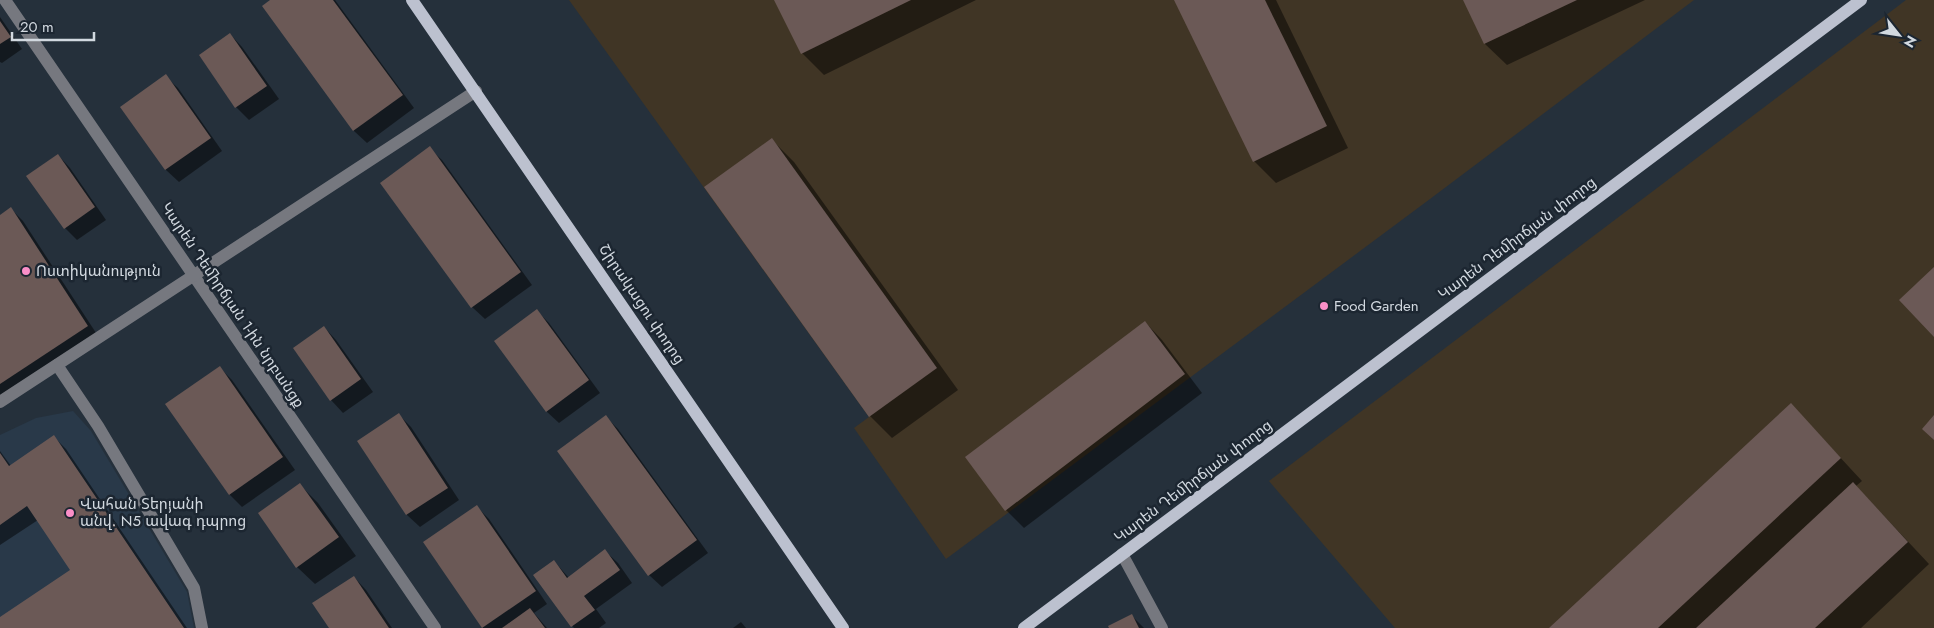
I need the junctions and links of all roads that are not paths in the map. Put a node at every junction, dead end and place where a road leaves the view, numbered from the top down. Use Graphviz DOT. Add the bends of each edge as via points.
graph roads {
  1 [pos="5,0"];
  2 [pos="412,0"];
  3 [pos="1861,0"];
  4 [pos="476,91"];
  5 [pos="192,276"];
  6 [pos="57,365"];
  7 [pos="0,402"];
  8 [pos="1122,554"];
  9 [pos="202,628"];
  10 [pos="435,628"];
  11 [pos="843,628"];
  12 [pos="1024,628"];
  13 [pos="1162,628"];
  1 -- 5 [label="street, Կարեն Դեմիրճյան 1-ին նրբանցք"];
  2 -- 4 [label="main road, Շիրակացու փողոց"];
  3 -- 8 [label="main road, Կարեն Դեմիրճյան փողոց"];
  4 -- 5 [label="street"];
  4 -- 11 [label="main road, Շիրակացու փողոց"];
  5 -- 6 [label="street"];
  5 -- 10 [label="street, Կարեն Դեմիրճյան 1-ին նրբանցք"];
  6 -- 7 [label="street"];
  6 -- 9 [label="street" via="98,426 194,588"];
  8 -- 12 [label="main road, Կարեն Դեմիրճյան փողոց"];
  8 -- 13 [label="street"];
}
